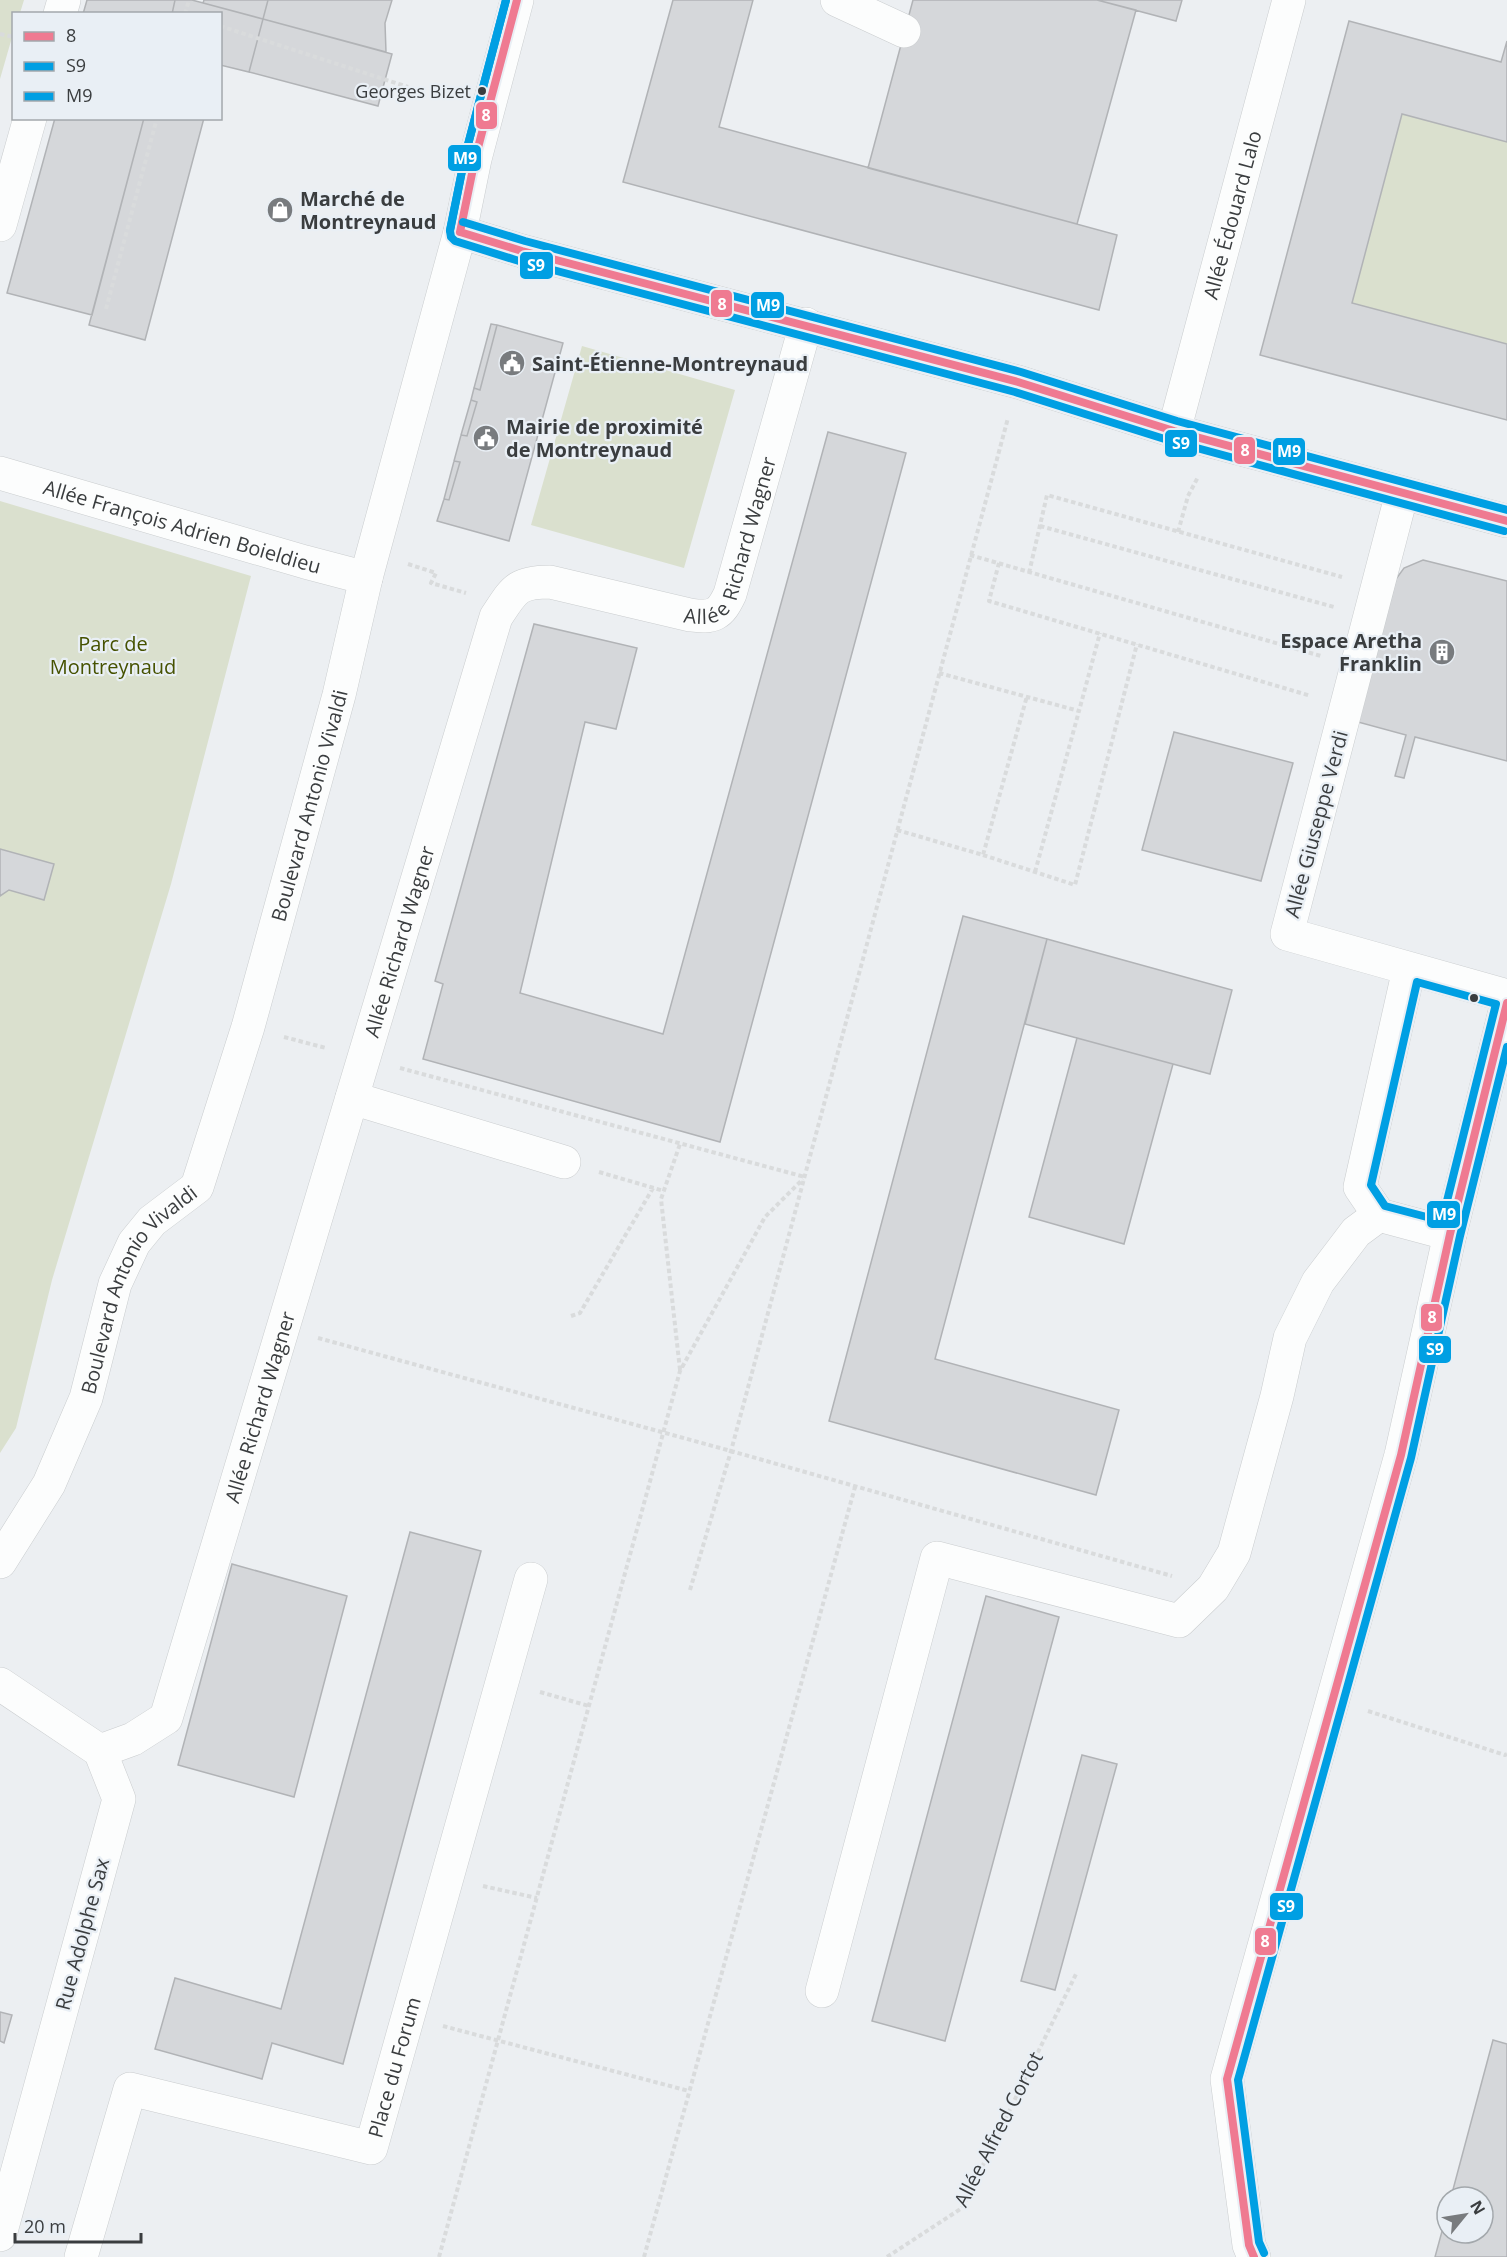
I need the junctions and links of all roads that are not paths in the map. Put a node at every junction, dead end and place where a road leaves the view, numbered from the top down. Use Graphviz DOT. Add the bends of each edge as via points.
graph roads {
  1 [pos="517,0"];
  2 [pos="837,0"];
  3 [pos="1289,0"];
  4 [pos="904,31"];
  5 [pos="29,120"];
  6 [pos="0,225"];
  7 [pos="460,232"];
  8 [pos="806,324"];
  9 [pos="1174,430"];
  10 [pos="0,473"];
  11 [pos="1402,493"];
  12 [pos="1507,521"];
  13 [pos="370,565"];
  14 [pos="1409,969"];
  15 [pos="1507,996"];
  16 [pos="1507,1003"];
  17 [pos="351,1098"];
  18 [pos="564,1162"];
  19 [pos="1379,1215"];
  20 [pos="1450,1234"];
  21 [pos="0,1562"];
  22 [pos="531,1579"];
  23 [pos="0,1684"];
  24 [pos="100,1751"];
  25 [pos="822,1991"];
  26 [pos="0,2235"];
  27 [pos="1244,2253"];
  28 [pos="81,2257"];
  1 -- 7 [label="street, Boulevard Antonio Vivaldi"];
  2 -- 4 [label="street"];
  3 -- 9 [label="street, Allée Édouard Lalo"];
  5 -- 6 [label="street"];
  7 -- 8 [label="street"];
  7 -- 13 [label="street, Boulevard Antonio Vivaldi"];
  8 -- 9 [label="street"];
  8 -- 17 [label="street, Allée Richard Wagner" via="730,594 722,610 706,617 690,615 549,582 527,582 511,595 495,617"];
  9 -- 11 [label="street"];
  10 -- 13 [label="street, Allée François Adrien Boieldieu" via="283,555"];
  11 -- 12 [label="street"];
  11 -- 14 [label="street, Allée Giuseppe Verdi" via="1287,934"];
  13 -- 21 [label="street, Boulevard Antonio Vivaldi" via="339,695 248,1027 197,1187 152,1221 134,1243 115,1284 86,1398 49,1484"];
  14 -- 15 [label="street, Allée Giuseppe Verdi"];
  14 -- 19 [label="street" via="1360,1187"];
  16 -- 20 [label="street"];
  17 -- 18 [label="street"];
  17 -- 24 [label="street, Allée Richard Wagner" via="166,1718 133,1739"];
  19 -- 20 [label="street"];
  19 -- 25 [label="street" via="1356,1232 1318,1282 1290,1338 1234,1553 1214,1588 1179,1621 937,1558"];
  20 -- 27 [label="street" via="1401,1455 1227,2079"];
  22 -- 28 [label="street, Place du Forum" via="371,2148 130,2089"];
  23 -- 24 [label="street"];
  24 -- 26 [label="street, Rue Adolphe Sax" via="119,1799"];
}
